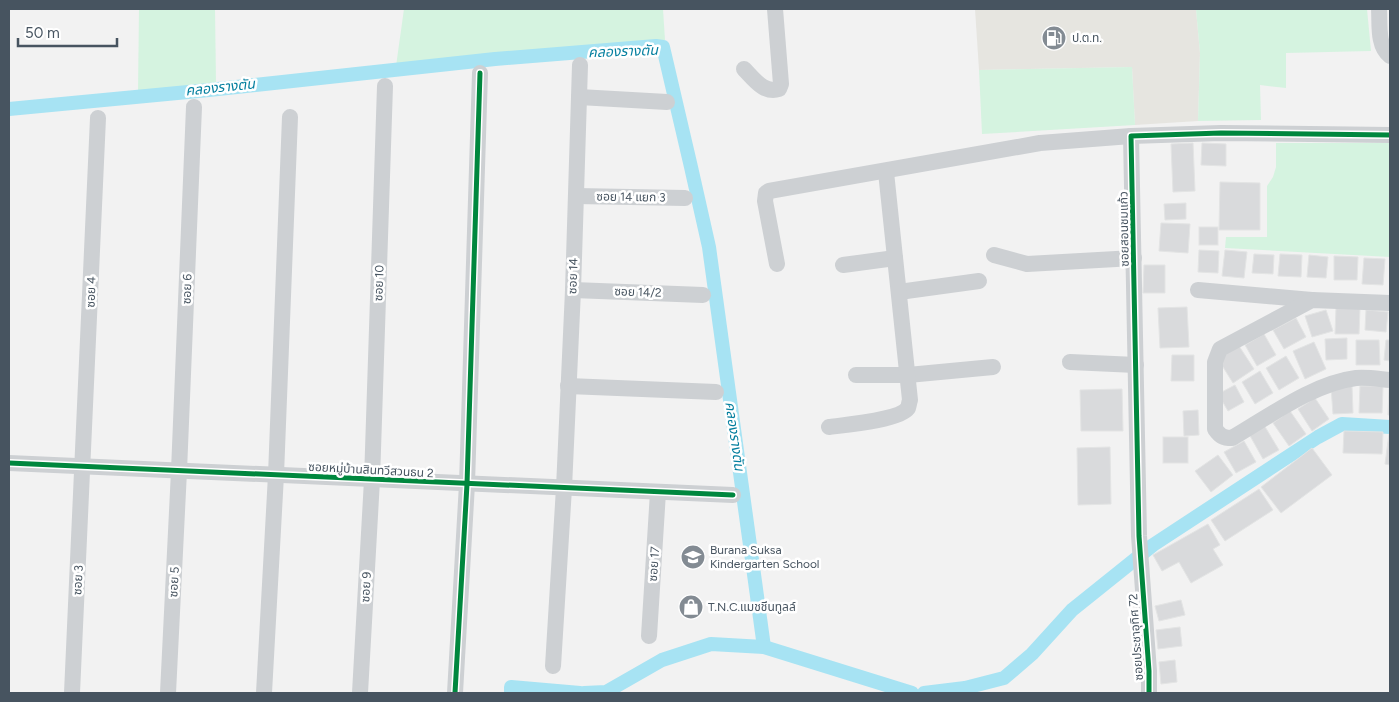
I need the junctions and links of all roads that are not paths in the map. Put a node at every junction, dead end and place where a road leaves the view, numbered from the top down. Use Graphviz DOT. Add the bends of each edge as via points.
graph roads {
  1 [pos="775,9"];
  2 [pos="1379,9"];
  3 [pos="1390,56"];
  4 [pos="580,65"];
  5 [pos="744,69"];
  6 [pos="480,73"];
  7 [pos="385,86"];
  8 [pos="579,97"];
  9 [pos="667,102"];
  10 [pos="194,107"];
  11 [pos="290,117"];
  12 [pos="98,118"];
  13 [pos="1390,135"];
  14 [pos="1131,136"];
  15 [pos="886,172"];
  16 [pos="576,196"];
  17 [pos="685,198"];
  18 [pos="994,255"];
  19 [pos="895,258"];
  20 [pos="1134,258"];
  21 [pos="777,264"];
  22 [pos="843,265"];
  23 [pos="979,281"];
  24 [pos="573,290"];
  25 [pos="1198,290"];
  26 [pos="899,292"];
  27 [pos="703,295"];
  28 [pos="1312,300"];
  29 [pos="1390,303"];
  30 [pos="1070,362"];
  31 [pos="1136,365"];
  32 [pos="993,367"];
  33 [pos="856,375"];
  34 [pos="908,375"];
  35 [pos="1390,380"];
  36 [pos="568,386"];
  37 [pos="716,392"];
  38 [pos="829,427"];
  39 [pos="9,463"];
  40 [pos="83,467"];
  41 [pos="179,472"];
  42 [pos="276,475"];
  43 [pos="372,480"];
  44 [pos="467,484"];
  45 [pos="564,488"];
  46 [pos="658,492"];
  47 [pos="733,495"];
  48 [pos="1142,579"];
  49 [pos="649,636"];
  50 [pos="553,666"];
  51 [pos="72,693"];
  52 [pos="168,693"];
  53 [pos="264,693"];
  54 [pos="360,693"];
  55 [pos="455,693"];
  56 [pos="1149,693"];
  1 -- 5 [label="street" via="779,88 764,88"];
  2 -- 3 [label="street" via="1381,43"];
  4 -- 8 [label="street, ซอย 14"];
  6 -- 44 [label="street"];
  7 -- 43 [label="street, ซอย 10"];
  8 -- 9 [label="street"];
  8 -- 16 [label="street, ซอย 14"];
  10 -- 41 [label="street, ซอย 6"];
  11 -- 42 [label="street"];
  12 -- 40 [label="street, ซอย 4"];
  13 -- 14 [label="street" via="1221,133"];
  14 -- 15 [label="street" via="1040,144"];
  14 -- 20 [label="street, ซอยสอนชมแก้ว"];
  15 -- 19 [label="street"];
  15 -- 21 [label="street" via="766,193"];
  16 -- 17 [label="street, ซอย 14 แยก 3"];
  16 -- 24 [label="street, ซอย 14"];
  18 -- 20 [label="street" via="1027,264"];
  19 -- 22 [label="street"];
  19 -- 26 [label="street"];
  20 -- 31 [label="street, ซอยสอนชมแก้ว"];
  23 -- 26 [label="street"];
  24 -- 27 [label="street, ซอย 14/2"];
  24 -- 36 [label="street, ซอย 14"];
  25 -- 28 [label="street"];
  26 -- 34 [label="street"];
  28 -- 29 [label="street"];
  28 -- 35 [label="street" via="1220,349 1215,362 1215,429 1219,435 1232,438 1310,392 1334,383 1357,378"];
  30 -- 31 [label="street"];
  31 -- 48 [label="street, ซอยสอนชมแก้ว"];
  32 -- 34 [label="street"];
  33 -- 34 [label="street"];
  34 -- 38 [label="street" via="910,400 902,413"];
  36 -- 37 [label="street"];
  36 -- 45 [label="street, ซอย 14"];
  39 -- 40 [label="street, ซอยหมู่บ้านสินทวีสวนธน 2"];
  40 -- 41 [label="street, ซอยหมู่บ้านสินทวีสวนธน 2"];
  40 -- 51 [label="street, ซอย 3"];
  41 -- 42 [label="street, ซอยหมู่บ้านสินทวีสวนธน 2"];
  41 -- 52 [label="street, ซอย 5"];
  42 -- 43 [label="street, ซอยหมู่บ้านสินทวีสวนธน 2"];
  42 -- 53 [label="street"];
  43 -- 44 [label="street, ซอยหมู่บ้านสินทวีสวนธน 2"];
  43 -- 54 [label="street, ซอย 9"];
  44 -- 45 [label="street, ซอยหมู่บ้านสินทวีสวนธน 2"];
  44 -- 55 [label="street"];
  45 -- 46 [label="street, ซอยหมู่บ้านสินทวีสวนธน 2"];
  45 -- 50 [label="street, ซอย 14"];
  46 -- 47 [label="street, ซอยหมู่บ้านสินทวีสวนธน 2"];
  46 -- 49 [label="street, ซอย 17"];
  48 -- 56 [label="street, ซอยประชาอุทิศ 72"];
}
